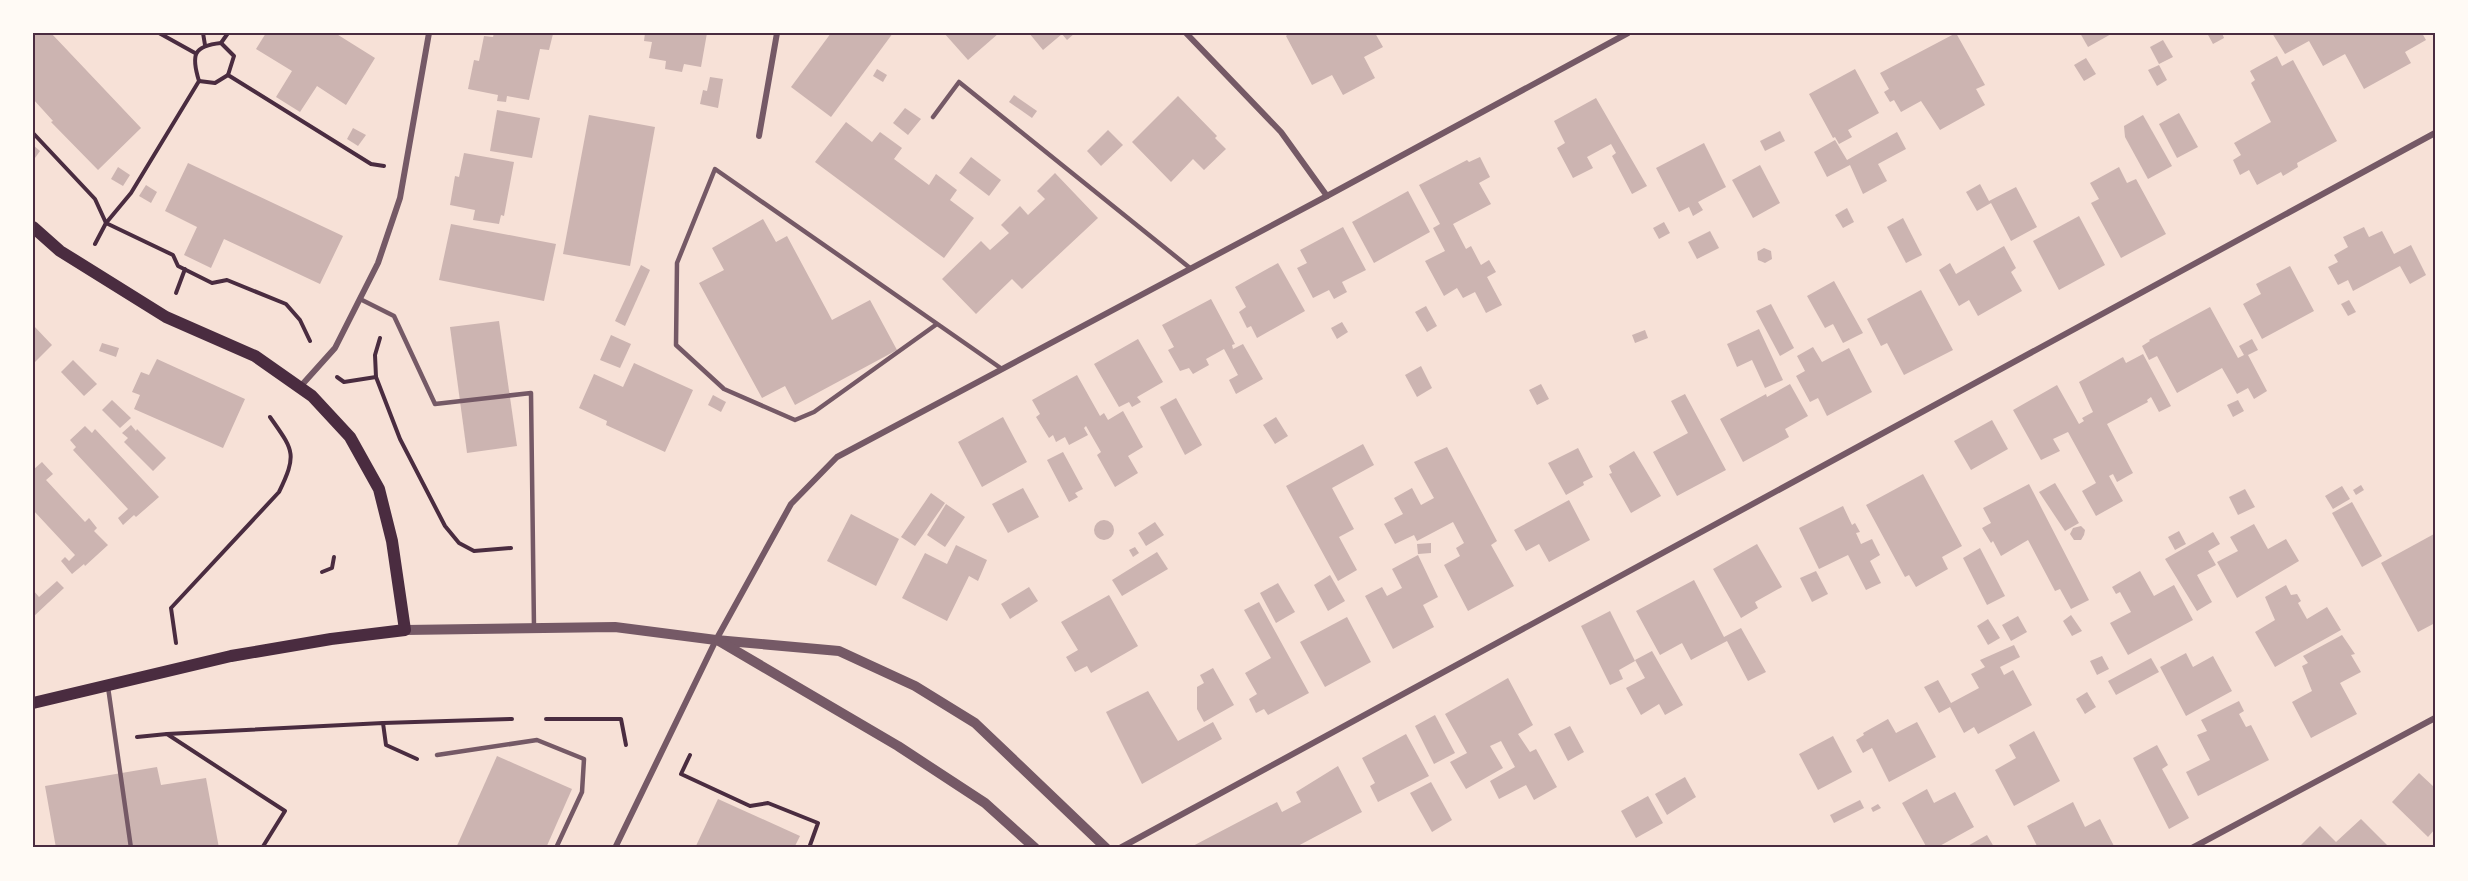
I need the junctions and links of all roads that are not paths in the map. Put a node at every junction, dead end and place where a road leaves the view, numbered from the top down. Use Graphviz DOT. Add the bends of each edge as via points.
graph roads {
  1 [pos="429,33"];
  2 [pos="777,33"];
  3 [pos="1186,33"];
  4 [pos="1628,33"];
  5 [pos="933,117"];
  6 [pos="2435,133"];
  7 [pos="759,136"];
  8 [pos="1328,196"];
  9 [pos="33,227"];
  10 [pos="1190,268"];
  11 [pos="360,299"];
  12 [pos="937,324"];
  13 [pos="1002,369"];
  14 [pos="300,388"];
  15 [pos="534,628"];
  16 [pos="405,630"];
  17 [pos="716,640"];
  18 [pos="108,685"];
  19 [pos="33,703"];
  20 [pos="2435,718"];
  21 [pos="437,755"];
  22 [pos="129,848"];
  23 [pos="556,848"];
  24 [pos="615,848"];
  25 [pos="1035,848"];
  26 [pos="1106,848"];
  27 [pos="1120,848"];
  28 [pos="2192,848"];
  1 -- 11 [label="street" via="400,198 378,263"];
  2 -- 7 [label="street"];
  3 -- 8 [label="street" via="1281,132"];
  4 -- 8 [label="street"];
  5 -- 10 [label="lane" via="958,82"];
  6 -- 27 [label="street"];
  8 -- 10 [label="street"];
  9 -- 14 [label="main road" via="60,251 166,317 255,356"];
  10 -- 13 [label="street"];
  11 -- 14 [label="street" via="335,348"];
  11 -- 15 [label="lane" via="394,316 435,404 531,393"];
  12 -- 12 [label="lane" via="821,243 715,169 677,262 676,345 724,389 795,420 814,412"];
  12 -- 13 [label="lane"];
  13 -- 17 [label="street" via="837,457 791,504"];
  14 -- 16 [label="main road" via="350,437 379,489 392,541"];
  15 -- 16 [label="street"];
  15 -- 17 [label="street" via="615,627"];
  16 -- 18 [label="main road" via="231,656"];
  17 -- 24 [label="street"];
  17 -- 25 [label="street" via="898,746 985,803"];
  17 -- 26 [label="street" via="839,651 915,686 975,723"];
  18 -- 19 [label="main road"];
  18 -- 22 [label="lane"];
  20 -- 28 [label="street"];
  21 -- 23 [label="lane" via="537,740 584,759 582,792"];
}
